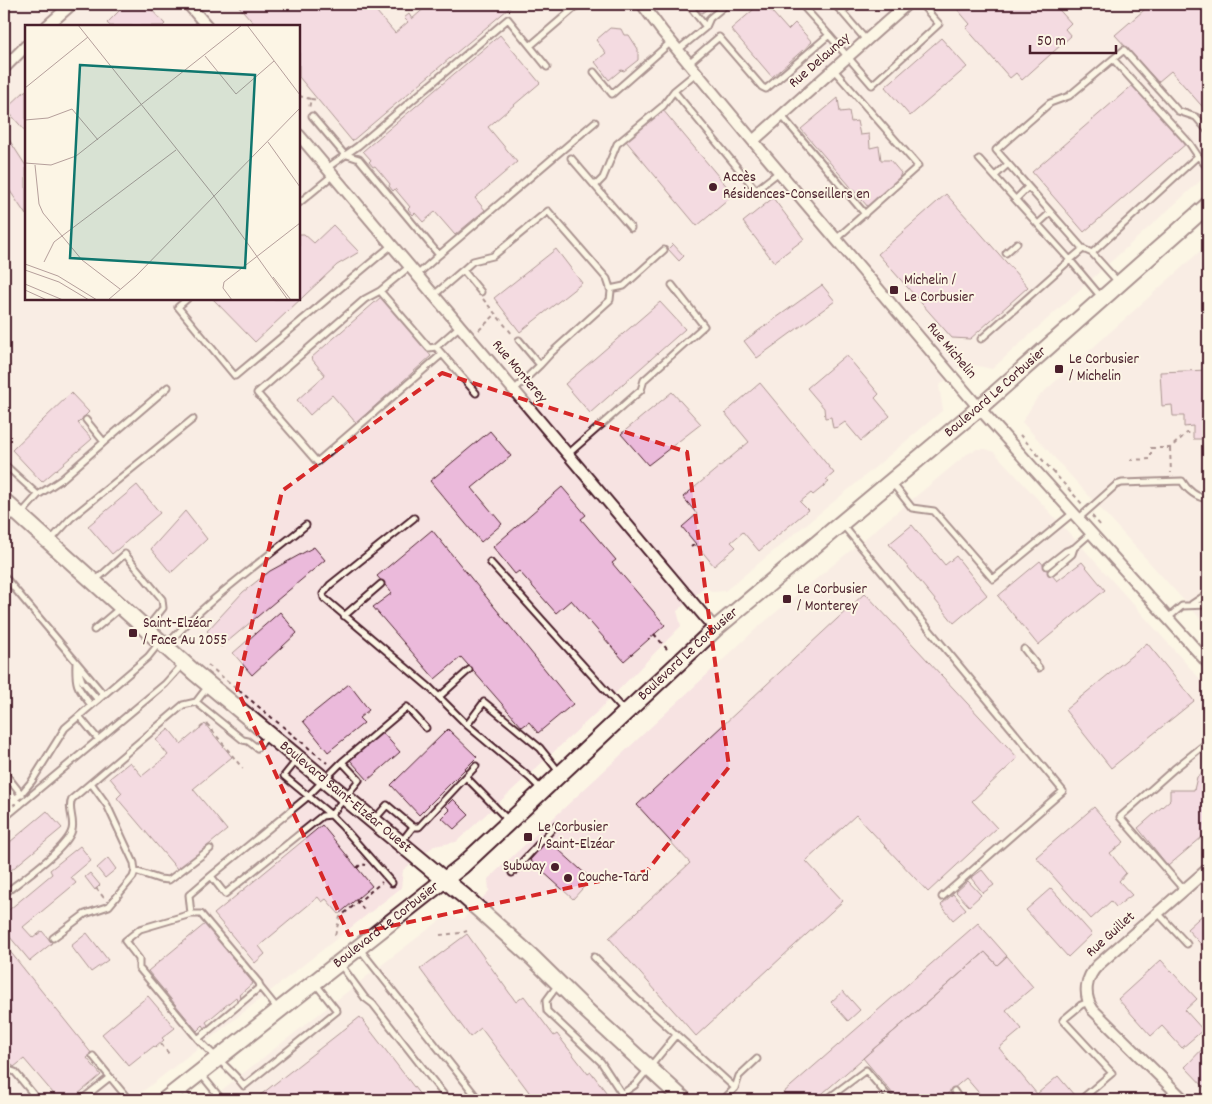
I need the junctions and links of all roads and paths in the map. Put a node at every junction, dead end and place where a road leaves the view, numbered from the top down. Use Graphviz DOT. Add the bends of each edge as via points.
graph roads {
  1 [pos="72,4"];
  2 [pos="188,4"];
  3 [pos="580,4"];
  4 [pos="642,4"];
  5 [pos="688,4"];
  6 [pos="727,4"];
  7 [pos="801,4"];
  8 [pos="834,4"];
  9 [pos="851,4"];
  10 [pos="907,4"];
  11 [pos="921,4"];
  12 [pos="842,12"];
  13 [pos="49,25"];
  14 [pos="206,25"];
  15 [pos="706,27"];
  16 [pos="829,35"];
  17 [pos="866,40"];
  18 [pos="671,42"];
  19 [pos="530,46"];
  20 [pos="25,47"];
  21 [pos="678,50"];
  22 [pos="848,57"];
  23 [pos="1114,59"];
  24 [pos="689,63"];
  25 [pos="547,67"];
  26 [pos="4,68"];
  27 [pos="833,69"];
  28 [pos="594,72"];
  29 [pos="697,73"];
  30 [pos="674,91"];
  31 [pos="300,96"];
  32 [pos="311,99"];
  33 [pos="318,100"];
  34 [pos="310,115"];
  35 [pos="781,115"];
  36 [pos="595,122"];
  37 [pos="1208,131"];
  38 [pos="300,141"];
  39 [pos="753,141"];
  40 [pos="344,154"];
  41 [pos="1198,156"];
  42 [pos="571,158"];
  43 [pos="980,159"];
  44 [pos="1008,164"];
  45 [pos="1208,168"];
  46 [pos="779,171"];
  47 [pos="330,172"];
  48 [pos="995,176"];
  49 [pos="595,186"];
  50 [pos="1028,187"];
  51 [pos="1016,199"];
  52 [pos="300,202"];
  53 [pos="1208,205"];
  54 [pos="1050,213"];
  55 [pos="865,214"];
  56 [pos="1038,224"];
  57 [pos="631,228"];
  58 [pos="836,239"];
  59 [pos="1017,243"];
  60 [pos="392,245"];
  61 [pos="1082,249"];
  62 [pos="664,250"];
  63 [pos="1006,253"];
  64 [pos="1092,253"];
  65 [pos="439,255"];
  66 [pos="1070,260"];
  67 [pos="413,270"];
  68 [pos="463,270"];
  69 [pos="1120,284"];
  70 [pos="672,285"];
  71 [pos="610,289"];
  72 [pos="380,291"];
  73 [pos="481,292"];
  74 [pos="434,295"];
  75 [pos="1103,299"];
  76 [pos="186,300"];
  77 [pos="483,300"];
  78 [pos="495,315"];
  79 [pos="460,326"];
  80 [pos="479,330"];
  81 [pos="511,333"];
  82 [pos="981,339"];
  83 [pos="519,340"];
  84 [pos="436,347"];
  85 [pos="442,354"];
  86 [pos="540,365"];
  87 [pos="168,387"];
  88 [pos="514,390"];
  89 [pos="476,393"];
  90 [pos="979,408"];
  91 [pos="193,419"];
  92 [pos="86,420"];
  93 [pos="1193,433"];
  94 [pos="1020,435"];
  95 [pos="104,442"];
  96 [pos="1170,448"];
  97 [pos="568,454"];
  98 [pos="1130,460"];
  99 [pos="1171,463"];
  100 [pos="4,464"];
  101 [pos="891,481"];
  102 [pos="38,496"];
  103 [pos="1208,499"];
  104 [pos="4,501"];
  105 [pos="1088,511"];
  106 [pos="20,515"];
  107 [pos="1076,516"];
  108 [pos="414,518"];
  109 [pos="841,523"];
  110 [pos="306,525"];
  111 [pos="1102,527"];
  112 [pos="1091,533"];
  113 [pos="49,542"];
  114 [pos="695,544"];
  115 [pos="691,547"];
  116 [pos="1074,548"];
  117 [pos="490,562"];
  118 [pos="1047,566"];
  119 [pos="1051,572"];
  120 [pos="4,576"];
  121 [pos="94,582"];
  122 [pos="381,584"];
  123 [pos="1208,595"];
  124 [pos="1192,604"];
  125 [pos="1208,605"];
  126 [pos="121,607"];
  127 [pos="344,616"];
  128 [pos="1168,618"];
  129 [pos="146,629"];
  130 [pos="715,629"];
  131 [pos="94,630"];
  132 [pos="654,634"];
  133 [pos="163,644"];
  134 [pos="667,649"];
  135 [pos="1024,649"];
  136 [pos="76,662"];
  137 [pos="184,663"];
  138 [pos="1208,663"];
  139 [pos="208,664"];
  140 [pos="1039,668"];
  141 [pos="469,670"];
  142 [pos="209,685"];
  143 [pos="104,695"];
  144 [pos="439,697"];
  145 [pos="98,700"];
  146 [pos="196,702"];
  147 [pos="91,706"];
  148 [pos="625,713"];
  149 [pos="79,716"];
  150 [pos="466,725"];
  151 [pos="200,728"];
  152 [pos="426,728"];
  153 [pos="268,735"];
  154 [pos="98,739"];
  155 [pos="1208,742"];
  156 [pos="298,759"];
  157 [pos="342,762"];
  158 [pos="327,763"];
  159 [pos="476,766"];
  160 [pos="243,769"];
  161 [pos="4,772"];
  162 [pos="560,774"];
  163 [pos="466,777"];
  164 [pos="323,779"];
  165 [pos="91,783"];
  166 [pos="4,784"];
  167 [pos="542,791"];
  168 [pos="21,794"];
  169 [pos="308,796"];
  170 [pos="4,797"];
  171 [pos="344,797"];
  172 [pos="15,799"];
  173 [pos="26,800"];
  174 [pos="9,804"];
  175 [pos="20,805"];
  176 [pos="4,808"];
  177 [pos="14,810"];
  178 [pos="331,815"];
  179 [pos="4,818"];
  180 [pos="374,821"];
  181 [pos="509,821"];
  182 [pos="555,826"];
  183 [pos="412,828"];
  184 [pos="400,843"];
  185 [pos="210,849"];
  186 [pos="368,865"];
  187 [pos="357,868"];
  188 [pos="1208,870"];
  189 [pos="135,871"];
  190 [pos="512,873"];
  191 [pos="211,876"];
  192 [pos="445,880"];
  193 [pos="392,883"];
  194 [pos="96,888"];
  195 [pos="375,888"];
  196 [pos="1184,890"];
  197 [pos="4,894"];
  198 [pos="103,896"];
  199 [pos="942,897"];
  200 [pos="357,901"];
  201 [pos="365,911"];
  202 [pos="1158,913"];
  203 [pos="192,914"];
  204 [pos="467,931"];
  205 [pos="335,935"];
  206 [pos="440,935"];
  207 [pos="53,938"];
  208 [pos="1187,944"];
  209 [pos="359,948"];
  210 [pos="594,956"];
  211 [pos="340,963"];
  212 [pos="314,983"];
  213 [pos="559,984"];
  214 [pos="260,987"];
  215 [pos="1089,1002"];
  216 [pos="279,1011"];
  217 [pos="676,1035"];
  218 [pos="198,1039"];
  219 [pos="161,1044"];
  220 [pos="169,1054"];
  221 [pos="93,1056"];
  222 [pos="217,1059"];
  223 [pos="756,1059"];
  224 [pos="649,1068"];
  225 [pos="5,1070"];
  226 [pos="200,1073"];
  227 [pos="110,1077"];
  228 [pos="735,1088"];
  229 [pos="954,1091"];
  230 [pos="185,1094"];
  231 [pos="4,1097"];
  232 [pos="622,1097"];
  233 [pos="36,1099"];
  234 [pos="6,1100"];
  235 [pos="81,1100"];
  236 [pos="129,1100"];
  237 [pos="165,1100"];
  238 [pos="222,1100"];
  239 [pos="448,1100"];
  240 [pos="480,1100"];
  241 [pos="684,1100"];
  242 [pos="722,1100"];
  243 [pos="826,1100"];
  244 [pos="891,1100"];
  245 [pos="960,1100"];
  246 [pos="1082,1100"];
  247 [pos="1184,1100"];
  1 -- 13 [label="street"];
  2 -- 14 [label="street"];
  3 -- 19 [label="lane"];
  4 -- 18 [label="street, Rue Michelin"];
  5 -- 15 [label="lane"];
  6 -- 15 [label="lane" via="710,18"];
  7 -- 16 [label="lane"];
  8 -- 12 [label="lane"];
  9 -- 12 [label="lane"];
  10 -- 17 [label="street, Rue Delaunay"];
  11 -- 22 [label="lane" via="939,24 872,85"];
  12 -- 17 [label="lane"];
  15 -- 21 [label="lane"];
  16 -- 22 [label="lane"];
  16 -- 24 [label="lane" via="766,89 719,36"];
  17 -- 22 [label="street, Rue Delaunay"];
  18 -- 21 [label="street, Rue Michelin"];
  18 -- 28 [label="lane" via="612,94"];
  19 -- 25 [label="lane"];
  19 -- 40 [label="lane" via="508,19 358,146"];
  20 -- 26 [label="street"];
  21 -- 24 [label="street, Rue Michelin"];
  22 -- 27 [label="street, Rue Delaunay"];
  23 -- 37 [label="lane" via="1124,50 1178,111 1196,117"];
  23 -- 41 [label="lane"];
  23 -- 44 [label="lane" via="1069,96 1050,103 996,150"];
  24 -- 29 [label="street, Rue Michelin"];
  27 -- 35 [label="street, Rue Delaunay"];
  27 -- 55 [label="lane" via="918,166"];
  29 -- 30 [label="lane"];
  29 -- 39 [label="street, Rue Michelin"];
  30 -- 46 [label="lane" via="756,190"];
  30 -- 49 [label="lane" via="663,106 616,144 603,178"];
  31 -- 32 [label="path"];
  32 -- 33 [label="path"];
  32 -- 34 [label="path"];
  34 -- 40 [label="lane"];
  35 -- 39 [label="street, Rue Delaunay"];
  35 -- 55 [label="lane"];
  36 -- 65 [label="lane"];
  38 -- 47 [label="street, Rue Monterey"];
  39 -- 46 [label="street, Rue Michelin"];
  40 -- 47 [label="lane"];
  40 -- 65 [label="lane" via="359,159"];
  41 -- 45 [label="lane"];
  41 -- 64 [label="lane"];
  42 -- 49 [label="lane"];
  43 -- 48 [label="lane"];
  44 -- 48 [label="lane"];
  44 -- 50 [label="lane"];
  46 -- 58 [label="street, Rue Michelin"];
  47 -- 52 [label="lane"];
  47 -- 60 [label="street, Rue Monterey"];
  48 -- 51 [label="lane"];
  49 -- 57 [label="lane"];
  50 -- 51 [label="lane"];
  50 -- 54 [label="lane"];
  51 -- 56 [label="lane"];
  53 -- 69 [label="street, Boulevard Le Corbusier"];
  54 -- 56 [label="lane"];
  54 -- 61 [label="lane"];
  55 -- 58 [label="lane"];
  56 -- 66 [label="lane"];
  58 -- 90 [label="street, Rue Michelin"];
  59 -- 63 [label="lane"];
  60 -- 67 [label="street, Rue Monterey"];
  60 -- 76 [label="lane" via="235,376 178,307"];
  61 -- 64 [label="lane"];
  61 -- 66 [label="lane"];
  62 -- 71 [label="lane" via="624,286"];
  64 -- 69 [label="lane"];
  65 -- 67 [label="lane"];
  66 -- 75 [label="lane"];
  66 -- 82 [label="lane"];
  67 -- 72 [label="lane"];
  67 -- 74 [label="street, Rue Monterey"];
  68 -- 71 [label="lane" via="474,261 493,256 548,212 606,278"];
  68 -- 73 [label="lane"];
  68 -- 74 [label="lane"];
  69 -- 75 [label="street, Boulevard Le Corbusier"];
  70 -- 97 [label="lane" via="704,326 644,380 641,390"];
  71 -- 86 [label="lane" via="610,300"];
  72 -- 84 [label="lane" via="429,348"];
  72 -- 85 [label="lane" via="365,299 258,393 317,462"];
  74 -- 79 [label="street, Rue Monterey"];
  75 -- 90 [label="street, Boulevard Le Corbusier"];
  77 -- 78 [label="path"];
  78 -- 80 [label="path"];
  78 -- 81 [label="path"];
  79 -- 84 [label="lane"];
  79 -- 88 [label="street, Rue Monterey"];
  83 -- 86 [label="lane"];
  84 -- 85 [label="lane"];
  85 -- 89 [label="lane"];
  86 -- 88 [label="lane"];
  87 -- 95 [label="lane"];
  88 -- 97 [label="street, Rue Monterey"];
  90 -- 101 [label="street, Boulevard Le Corbusier"];
  90 -- 107 [label="street, Rue Michelin"];
  91 -- 113 [label="lane" via="71,518"];
  92 -- 95 [label="lane"];
  93 -- 96 [label="path" via="1187,433"];
  94 -- 105 [label="path"];
  95 -- 102 [label="lane"];
  96 -- 98 [label="path" via="1151,448 1151,459"];
  96 -- 99 [label="path"];
  97 -- 130 [label="street, Rue Monterey"];
  100 -- 102 [label="lane"];
  101 -- 107 [label="lane" via="912,508 934,511 993,579"];
  101 -- 109 [label="street, Boulevard Le Corbusier"];
  102 -- 106 [label="lane"];
  103 -- 105 [label="lane" via="1188,490 1182,481 1125,482"];
  104 -- 106 [label="street, Boulevard Saint-Elzéar Ouest"];
  105 -- 107 [label="lane"];
  105 -- 111 [label="path"];
  106 -- 113 [label="street, Boulevard Saint-Elzéar Ouest"];
  107 -- 112 [label="street, Rue Michelin"];
  108 -- 127 [label="lane" via="326,589 323,594 326,601"];
  109 -- 130 [label="street, Boulevard Le Corbusier"];
  109 -- 199 [label="lane" via="1063,791"];
  110 -- 133 [label="lane"];
  112 -- 116 [label="lane"];
  112 -- 128 [label="street, Rue Michelin"];
  113 -- 121 [label="street, Boulevard Saint-Elzéar Ouest"];
  114 -- 115 [label="path"];
  116 -- 118 [label="lane"];
  116 -- 119 [label="lane" via="1072,554"];
  117 -- 148 [label="lane"];
  120 -- 136 [label="lane"];
  121 -- 126 [label="street, Boulevard Saint-Elzéar Ouest"];
  121 -- 129 [label="lane" via="125,554 162,599 163,608"];
  122 -- 127 [label="lane"];
  123 -- 124 [label="lane"];
  124 -- 125 [label="lane"];
  124 -- 128 [label="lane" via="1179,607"];
  126 -- 129 [label="street, Boulevard Saint-Elzéar Ouest"];
  126 -- 131 [label="lane"];
  127 -- 144 [label="lane"];
  128 -- 138 [label="street, Rue Michelin"];
  129 -- 133 [label="street, Boulevard Saint-Elzéar Ouest"];
  130 -- 148 [label="street, Boulevard Le Corbusier"];
  132 -- 134 [label="path"];
  133 -- 137 [label="street, Boulevard Saint-Elzéar Ouest"];
  133 -- 143 [label="lane"];
  135 -- 140 [label="lane"];
  136 -- 143 [label="lane"];
  136 -- 145 [label="lane" via="82,681"];
  136 -- 147 [label="lane" via="77,687"];
  137 -- 142 [label="street, Boulevard Saint-Elzéar Ouest"];
  137 -- 154 [label="lane" via="165,684"];
  139 -- 158 [label="path, Boulevard Saint-Elzéar Ouest"];
  141 -- 144 [label="lane"];
  142 -- 146 [label="lane"];
  142 -- 153 [label="street, Boulevard Saint-Elzéar Ouest"];
  143 -- 145 [label="lane"];
  144 -- 150 [label="lane"];
  145 -- 147 [label="lane"];
  146 -- 153 [label="lane" via="256,748"];
  146 -- 165 [label="lane" via="183,706"];
  147 -- 149 [label="lane"];
  148 -- 162 [label="street, Boulevard Le Corbusier"];
  149 -- 154 [label="lane"];
  149 -- 168 [label="lane" via="65,728"];
  150 -- 162 [label="lane" via="484,702 540,748"];
  150 -- 167 [label="lane"];
  151 -- 160 [label="path" via="205,724 208,726"];
  152 -- 157 [label="lane" via="407,708"];
  153 -- 156 [label="street, Boulevard Saint-Elzéar Ouest"];
  154 -- 173 [label="lane"];
  155 -- 196 [label="lane" via="1120,817"];
  156 -- 164 [label="street, Boulevard Saint-Elzéar Ouest"];
  156 -- 169 [label="lane" via="284,776"];
  157 -- 164 [label="lane"];
  157 -- 171 [label="lane" via="359,780"];
  159 -- 163 [label="lane"];
  161 -- 168 [label="lane"];
  162 -- 167 [label="street, Boulevard Le Corbusier"];
  163 -- 181 [label="lane"];
  163 -- 183 [label="lane" via="419,827"];
  164 -- 169 [label="lane"];
  164 -- 171 [label="street, Boulevard Saint-Elzéar Ouest"];
  165 -- 189 [label="lane" via="107,805"];
  165 -- 197 [label="lane" via="71,801 73,828 67,840"];
  166 -- 172 [label="lane"];
  167 -- 181 [label="street, Boulevard Le Corbusier"];
  168 -- 172 [label="lane"];
  168 -- 173 [label="lane"];
  169 -- 178 [label="lane"];
  169 -- 191 [label="lane"];
  170 -- 174 [label="lane"];
  171 -- 178 [label="lane"];
  171 -- 180 [label="street, Boulevard Saint-Elzéar Ouest"];
  172 -- 174 [label="lane"];
  172 -- 175 [label="lane"];
  173 -- 175 [label="lane"];
  174 -- 176 [label="lane"];
  174 -- 177 [label="lane"];
  175 -- 177 [label="lane"];
  177 -- 179 [label="lane"];
  178 -- 191 [label="lane" via="322,816 225,894"];
  178 -- 193 [label="lane"];
  180 -- 183 [label="lane" via="387,805"];
  180 -- 184 [label="street, Boulevard Saint-Elzéar Ouest"];
  181 -- 192 [label="street, Boulevard Le Corbusier"];
  182 -- 190 [label="lane"];
  183 -- 184 [label="lane"];
  184 -- 192 [label="street, Boulevard Saint-Elzéar Ouest"];
  185 -- 189 [label="lane" via="169,880 158,880"];
  186 -- 187 [label="path" via="362,864"];
  188 -- 196 [label="street, Rue Guillet"];
  189 -- 207 [label="lane" via="133,878 109,906 86,914"];
  191 -- 203 [label="lane" via="189,895"];
  192 -- 209 [label="street, Boulevard Le Corbusier"];
  192 -- 213 [label="street, Boulevard Saint-Elzéar Ouest"];
  194 -- 198 [label="path"];
  195 -- 200 [label="path"];
  196 -- 202 [label="street, Rue Guillet"];
  200 -- 201 [label="path"];
  200 -- 205 [label="path" via="340,917"];
  202 -- 208 [label="lane"];
  202 -- 215 [label="street, Rue Guillet" via="1092,972 1087,984"];
  203 -- 214 [label="lane" via="201,914"];
  203 -- 218 [label="lane" via="140,929 125,941 139,959 139,968"];
  204 -- 206 [label="path"];
  209 -- 211 [label="street, Boulevard Le Corbusier"];
  209 -- 240 [label="lane"];
  210 -- 217 [label="lane"];
  211 -- 212 [label="street, Boulevard Le Corbusier"];
  211 -- 239 [label="lane"];
  212 -- 216 [label="street, Boulevard Le Corbusier"];
  212 -- 222 [label="lane" via="337,1011 244,1086"];
  213 -- 224 [label="street, Boulevard Saint-Elzéar Ouest"];
  213 -- 232 [label="lane" via="547,998 547,1010 600,1062"];
  214 -- 216 [label="lane"];
  214 -- 218 [label="lane"];
  215 -- 246 [label="lane" via="1063,1020 1112,1073"];
  215 -- 247 [label="street" via="1097,1014"];
  216 -- 222 [label="street, Boulevard Le Corbusier"];
  217 -- 224 [label="lane"];
  217 -- 228 [label="lane"];
  218 -- 222 [label="lane"];
  219 -- 220 [label="path"];
  221 -- 227 [label="lane"];
  222 -- 226 [label="street, Boulevard Le Corbusier"];
  223 -- 228 [label="lane" via="739,1076"];
  224 -- 232 [label="lane"];
  224 -- 241 [label="street, Boulevard Saint-Elzéar Ouest"];
  225 -- 233 [label="lane" via="15,1072"];
  226 -- 230 [label="street, Boulevard Le Corbusier"];
  226 -- 238 [label="lane"];
  227 -- 235 [label="lane"];
  227 -- 236 [label="lane"];
  228 -- 242 [label="lane"];
  229 -- 245 [label="lane"];
  230 -- 237 [label="street, Boulevard Le Corbusier"];
  231 -- 234 [label="street"];
  243 -- 244 [label="lane" via="866,1070"];
}
